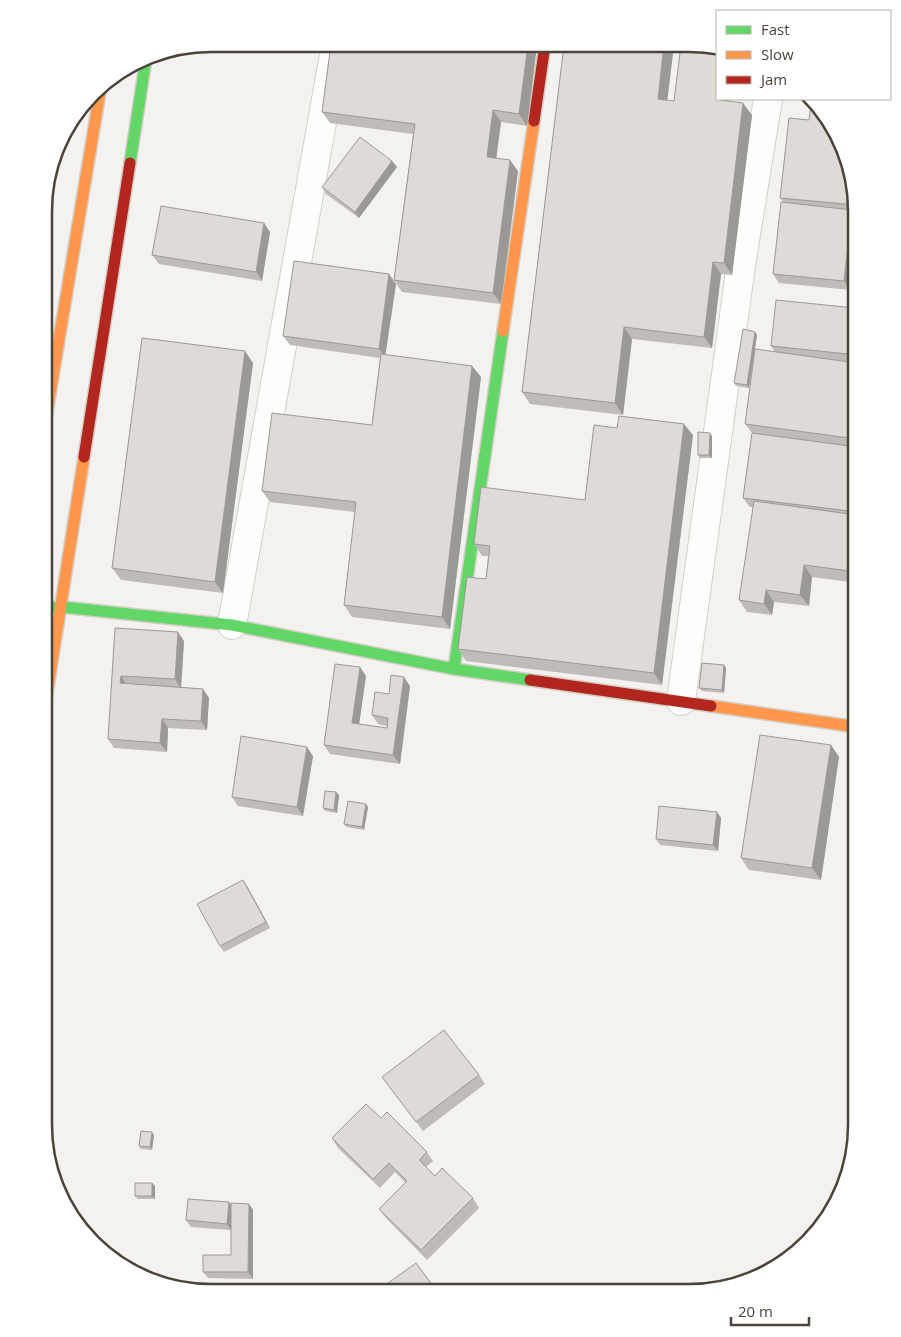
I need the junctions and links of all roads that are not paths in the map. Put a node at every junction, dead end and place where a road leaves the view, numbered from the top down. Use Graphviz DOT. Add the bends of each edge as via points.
graph roads {
  1 [pos="334,53"];
  2 [pos="544,53"];
  3 [pos="144,68"];
  4 [pos="768,100"];
  5 [pos="98,101"];
  6 [pos="53,375"];
  7 [pos="53,608"];
  8 [pos="62,608"];
  9 [pos="232,625"];
  10 [pos="53,660"];
  11 [pos="454,670"];
  12 [pos="681,701"];
  13 [pos="848,726"];
  1 -- 9 [label="street"];
  2 -- 11 [label="main road"];
  3 -- 8 [label="main road" via="135,105"];
  4 -- 12 [label="street" via="741,264"];
  5 -- 6 [label="main road"];
  7 -- 8 [label="main road"];
  8 -- 9 [label="main road"];
  8 -- 10 [label="main road"];
  9 -- 11 [label="main road"];
  11 -- 12 [label="main road"];
  12 -- 13 [label="main road"];
}
